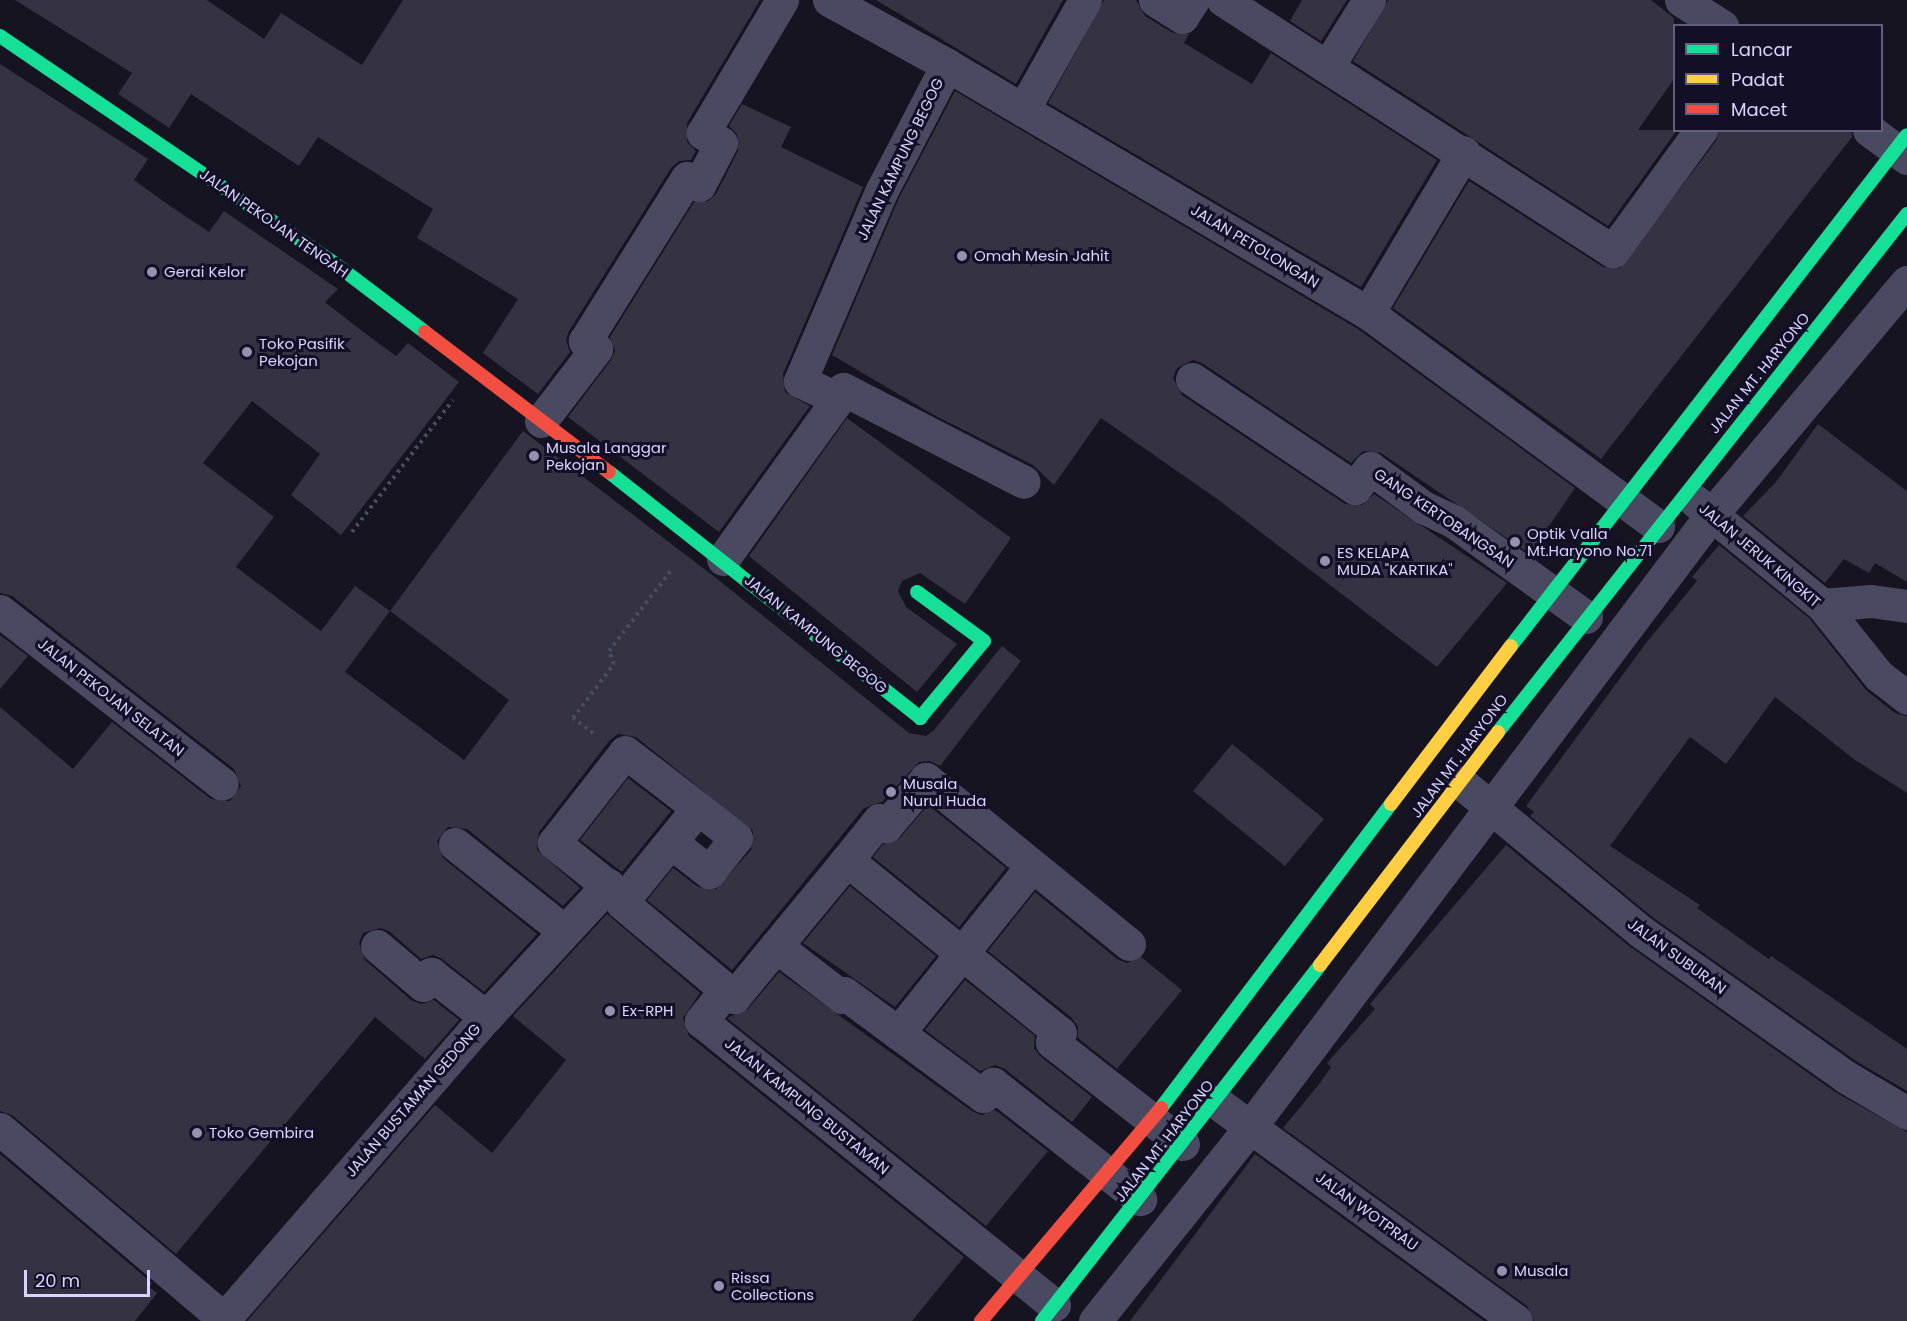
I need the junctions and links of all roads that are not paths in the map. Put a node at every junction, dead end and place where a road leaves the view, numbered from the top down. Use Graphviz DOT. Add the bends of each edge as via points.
graph roads {
  1 [pos="782,0"];
  2 [pos="829,0"];
  3 [pos="1085,0"];
  4 [pos="1155,0"];
  5 [pos="1193,0"];
  6 [pos="1223,0"];
  7 [pos="1369,0"];
  8 [pos="1681,0"];
  9 [pos="1719,24"];
  10 [pos="0,36"];
  11 [pos="947,65"];
  12 [pos="1328,66"];
  13 [pos="1023,110"];
  14 [pos="1700,132"];
  15 [pos="1873,132"];
  16 [pos="1903,148"];
  17 [pos="1464,152"];
  18 [pos="1907,214"];
  19 [pos="1907,282"];
  20 [pos="1368,313"];
  21 [pos="1192,379"];
  22 [pos="838,399"];
  23 [pos="541,421"];
  24 [pos="1024,482"];
  25 [pos="1684,493"];
  26 [pos="1624,500"];
  27 [pos="1712,514"];
  28 [pos="1658,526"];
  29 [pos="723,559"];
  30 [pos="1552,591"];
  31 [pos="917,592"];
  32 [pos="1822,605"];
  33 [pos="1907,606"];
  34 [pos="0,611"];
  35 [pos="1586,617"];
  36 [pos="1907,698"];
  37 [pos="1460,782"];
  38 [pos="222,784"];
  39 [pos="698,808"];
  40 [pos="1494,808"];
  41 [pos="672,843"];
  42 [pos="455,844"];
  43 [pos="847,860"];
  44 [pos="1032,866"];
  45 [pos="616,892"];
  46 [pos="564,931"];
  47 [pos="1129,944"];
  48 [pos="376,946"];
  49 [pos="776,946"];
  50 [pos="962,953"];
  51 [pos="726,990"];
  52 [pos="486,1017"];
  53 [pos="898,1033"];
  54 [pos="1216,1102"];
  55 [pos="1907,1113"];
  56 [pos="1151,1121"];
  57 [pos="1251,1126"];
  58 [pos="0,1130"];
  59 [pos="1183,1144"];
  60 [pos="1106,1174"];
  61 [pos="1140,1199"];
  62 [pos="1018,1276"];
  63 [pos="1048,1313"];
  64 [pos="225,1320"];
  65 [pos="981,1321"];
  66 [pos="1095,1321"];
  67 [pos="1516,1321"];
  1 -- 23 [label="street" via="703,133 721,143 699,185 687,178 585,341 596,349"];
  2 -- 11 [label="street, JALAN PETOLONGAN"];
  3 -- 13 [label="street"];
  4 -- 5 [label="street" via="1182,17"];
  6 -- 12 [label="street"];
  7 -- 12 [label="street"];
  8 -- 9 [label="street"];
  10 -- 23 [label="street, JALAN PEKOJAN TENGAH" via="334,263"];
  11 -- 13 [label="street, JALAN PETOLONGAN"];
  11 -- 22 [label="street, JALAN KAMPUNG BEGOG" via="882,190 800,381"];
  12 -- 17 [label="street"];
  13 -- 20 [label="street, JALAN PETOLONGAN"];
  14 -- 17 [label="street" via="1613,251"];
  15 -- 16 [label="street"];
  16 -- 26 [label="street"];
  17 -- 20 [label="street"];
  18 -- 25 [label="street, JALAN MT. HARYONO"];
  19 -- 27 [label="street"];
  20 -- 26 [label="street, JALAN PETOLONGAN"];
  21 -- 30 [label="street, GANG KERTOBANGSAN" via="1355,488 1370,468"];
  22 -- 24 [label="street, JALAN KAMPUNG BEGOG" via="843,389"];
  22 -- 29 [label="street"];
  23 -- 29 [label="street, JALAN PEKOJAN TENGAH"];
  25 -- 27 [label="street, JALAN JERUK KINGKIT"];
  25 -- 28 [label="street, JALAN MT. HARYONO"];
  26 -- 28 [label="street, JALAN PETOLONGAN"];
  26 -- 30 [label="street"];
  27 -- 32 [label="street, JALAN JERUK KINGKIT"];
  27 -- 40 [label="street"];
  28 -- 35 [label="street, JALAN MT. HARYONO"];
  29 -- 31 [label="street, JALAN KAMPUNG BEGOG" via="920,718 984,641"];
  30 -- 35 [label="street"];
  30 -- 56 [label="street"];
  32 -- 33 [label="street" via="1871,602"];
  32 -- 36 [label="street, JALAN JERUK KINGKIT" via="1878,675"];
  34 -- 38 [label="street, JALAN PEKOJAN SELATAN"];
  35 -- 37 [label="street, JALAN MT. HARYONO"];
  37 -- 40 [label="street, JALAN SUBURAN"];
  37 -- 54 [label="street, JALAN MT. HARYONO"];
  39 -- 41 [label="street, JALAN BUSTAMAN GEDONG"];
  39 -- 41 [label="street" via="736,838 709,872"];
  39 -- 45 [label="street" via="625,752 554,843"];
  40 -- 55 [label="street, JALAN SUBURAN" via="1640,931 1846,1077"];
  40 -- 57 [label="street"];
  41 -- 45 [label="street, JALAN BUSTAMAN GEDONG"];
  42 -- 46 [label="street"];
  43 -- 44 [label="street" via="879,820 886,826 926,779"];
  43 -- 49 [label="street"];
  43 -- 50 [label="street"];
  44 -- 47 [label="street"];
  44 -- 50 [label="street"];
  45 -- 46 [label="street, JALAN BUSTAMAN GEDONG"];
  45 -- 51 [label="street" via="622,903"];
  46 -- 52 [label="street, JALAN BUSTAMAN GEDONG"];
  48 -- 52 [label="street" via="423,985 431,974"];
  49 -- 51 [label="street" via="734,997"];
  49 -- 53 [label="street" via="842,997 844,993"];
  50 -- 53 [label="street"];
  50 -- 56 [label="street" via="1060,1033 1052,1042"];
  51 -- 62 [label="street, JALAN KAMPUNG BUSTAMAN" via="701,1020"];
  52 -- 64 [label="street, JALAN BUSTAMAN GEDONG"];
  53 -- 60 [label="street" via="983,1096 993,1084"];
  54 -- 57 [label="street, JALAN WOTPRAU"];
  54 -- 59 [label="street, JALAN MT. HARYONO"];
  56 -- 59 [label="street"];
  56 -- 60 [label="street"];
  57 -- 66 [label="street"];
  57 -- 67 [label="street, JALAN WOTPRAU"];
  58 -- 64 [label="street"];
  59 -- 61 [label="street, JALAN MT. HARYONO"];
  60 -- 61 [label="street"];
  60 -- 62 [label="street"];
  61 -- 63 [label="street, JALAN MT. HARYONO"];
  62 -- 63 [label="street, JALAN KAMPUNG BUSTAMAN"];
  62 -- 65 [label="street"];
}
